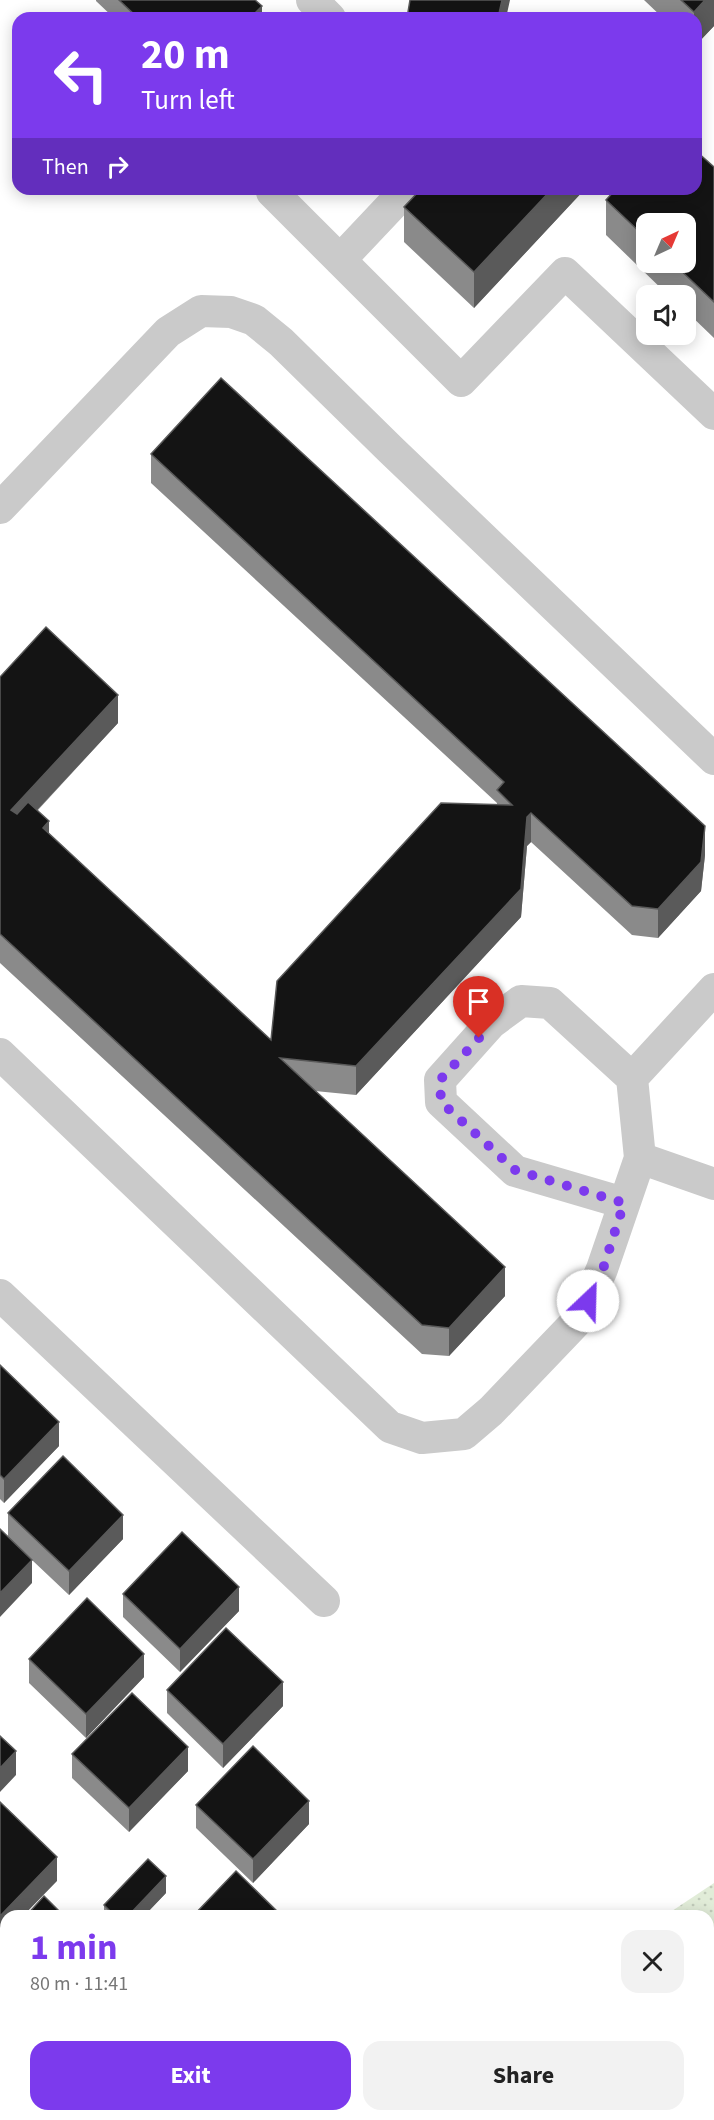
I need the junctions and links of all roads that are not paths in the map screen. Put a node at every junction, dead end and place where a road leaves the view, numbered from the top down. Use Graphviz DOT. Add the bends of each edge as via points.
graph roads {
  1 [pos="312,0"];
  2 [pos="324,12"];
  3 [pos="275,195"];
  4 [pos="401,195"];
  5 [pos="340,260"];
  6 [pos="714,414"];
  7 [pos="0,508"];
  8 [pos="714,759"];
  9 [pos="714,989"];
  10 [pos="0,1054"];
  11 [pos="632,1078"];
  12 [pos="640,1158"];
  13 [pos="714,1184"];
  14 [pos="624,1203"];
  15 [pos="0,1295"];
  16 [pos="324,1601"];
  1 -- 2 [label="lane"];
  3 -- 5 [label="lane"];
  4 -- 5 [label="lane"];
  5 -- 6 [label="lane" via="461,381 565,273"];
  7 -- 8 [label="lane" via="168,332 201,311 238,314 254,320 281,342"];
  9 -- 11 [label="lane"];
  10 -- 14 [label="lane" via="390,1427 423,1438 464,1434 492,1411 581,1317 603,1269"];
  11 -- 12 [label="lane"];
  11 -- 14 [label="lane" via="550,1003 521,1001 491,1023 440,1080 441,1102 515,1170"];
  12 -- 13 [label="lane"];
  12 -- 14 [label="lane"];
  15 -- 16 [label="lane"];
}
